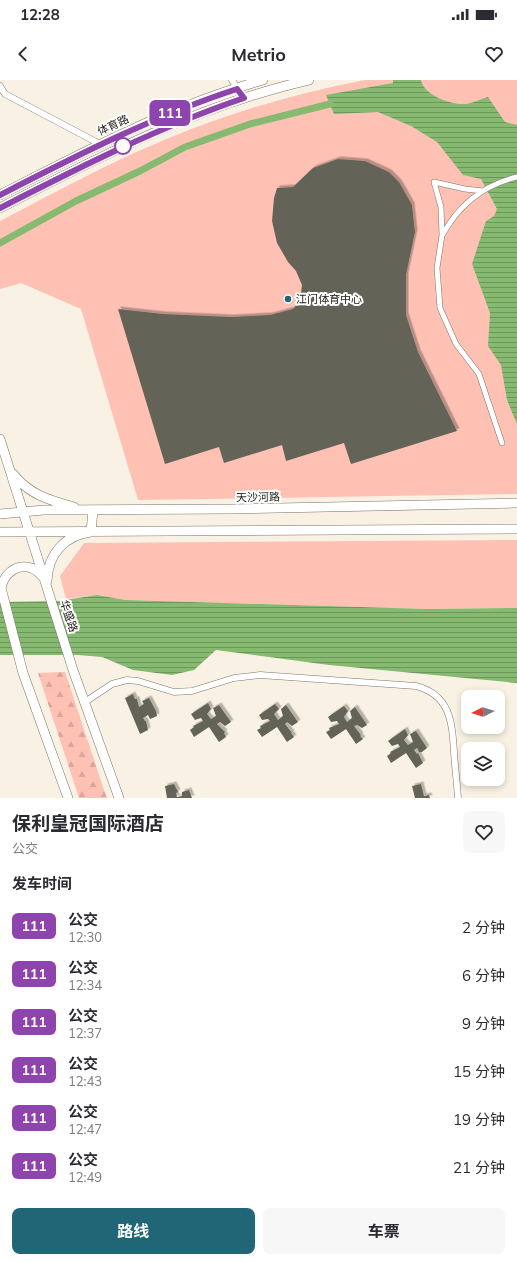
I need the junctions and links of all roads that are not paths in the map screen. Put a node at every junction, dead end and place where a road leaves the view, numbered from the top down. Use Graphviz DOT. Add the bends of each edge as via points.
graph roads {
  1 [pos="232,80"];
  2 [pos="264,80"];
  3 [pos="309,80"];
  4 [pos="0,86"];
  5 [pos="237,89"];
  6 [pos="3,96"];
  7 [pos="244,98"];
  8 [pos="100,144"];
  9 [pos="517,177"];
  10 [pos="483,191"];
  11 [pos="0,195"];
  12 [pos="0,208"];
  13 [pos="442,235"];
  14 [pos="502,443"];
  15 [pos="1,447"];
  16 [pos="8,466"];
  17 [pos="517,503"];
  18 [pos="89,510"];
  19 [pos="23,512"];
  20 [pos="0,514"];
  21 [pos="517,529"];
  22 [pos="29,531"];
  23 [pos="0,532"];
  24 [pos="92,532"];
  25 [pos="0,586"];
  26 [pos="46,586"];
  27 [pos="85,702"];
  28 [pos="68,798"];
  29 [pos="119,798"];
  30 [pos="458,798"];
  1 -- 5 [label="street"];
  2 -- 5 [label="main road, 体育路"];
  3 -- 7 [label="main road, 体育路"];
  4 -- 6 [label="street"];
  5 -- 7 [label="street"];
  5 -- 8 [label="main road, 体育路" via="160,117"];
  6 -- 8 [label="street"];
  7 -- 12 [label="main road, 体育路" via="121,147"];
  8 -- 11 [label="main road, 体育路"];
  9 -- 10 [label="street" via="494,184"];
  10 -- 13 [label="street" via="459,210"];
  10 -- 13 [label="street" via="434,182 441,207"];
  13 -- 14 [label="street" via="437,268 440,308 456,344 479,374"];
  15 -- 16 [label="main road, 华盛路"];
  16 -- 18 [label="main road" via="19,481 34,494"];
  16 -- 19 [label="main road, 华盛路"];
  17 -- 18 [label="main road, 天沙河路"];
  18 -- 19 [label="main road, 天沙河路"];
  18 -- 24 [label="main road"];
  19 -- 20 [label="main road, 天沙河路"];
  19 -- 22 [label="main road, 华盛路"];
  21 -- 24 [label="main road"];
  22 -- 23 [label="main road"];
  22 -- 24 [label="main road"];
  22 -- 26 [label="main road, 华盛路"];
  24 -- 26 [label="main road" via="75,536 55,552 48,568"];
  25 -- 26 [label="main road" via="8,573 23,566 38,571"];
  25 -- 28 [label="main road" via="23,673"];
  26 -- 27 [label="main road, 华盛路"];
  27 -- 29 [label="main road, 华盛路"];
  27 -- 30 [label="street" via="112,684 127,680 138,681 165,691 179,692 192,691 251,675 416,686 428,690 439,698 449,714"];
}
